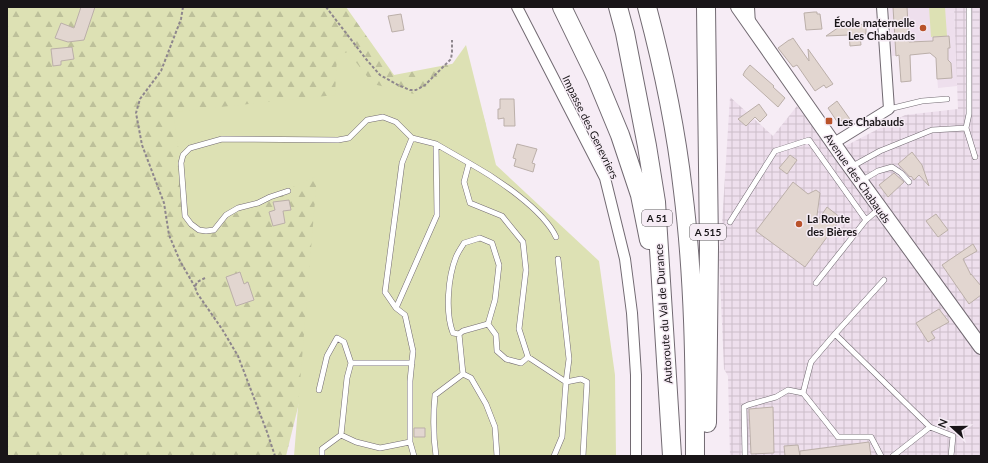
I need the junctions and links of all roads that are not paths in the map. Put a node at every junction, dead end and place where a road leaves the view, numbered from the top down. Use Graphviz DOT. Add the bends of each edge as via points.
graph roads {
  1 [pos="517,7"];
  2 [pos="562,7"];
  3 [pos="618,7"];
  4 [pos="647,7"];
  5 [pos="706,7"];
  6 [pos="738,7"];
  7 [pos="749,7"];
  8 [pos="882,7"];
  9 [pos="969,7"];
  10 [pos="750,25"];
  11 [pos="947,99"];
  12 [pos="889,109"];
  13 [pos="966,128"];
  14 [pos="412,138"];
  15 [pos="834,143"];
  16 [pos="436,144"];
  17 [pos="975,157"];
  18 [pos="469,163"];
  19 [pos="850,167"];
  20 [pos="861,182"];
  21 [pos="909,182"];
  22 [pos="288,191"];
  23 [pos="880,209"];
  24 [pos="866,220"];
  25 [pos="730,222"];
  26 [pos="556,238"];
  27 [pos="558,258"];
  28 [pos="884,280"];
  29 [pos="816,283"];
  30 [pos="396,308"];
  31 [pos="488,324"];
  32 [pos="459,334"];
  33 [pos="835,334"];
  34 [pos="981,347"];
  35 [pos="528,357"];
  36 [pos="352,363"];
  37 [pos="412,363"];
  38 [pos="463,374"];
  39 [pos="566,382"];
  40 [pos="319,390"];
  41 [pos="803,393"];
  42 [pos="930,427"];
  43 [pos="671,432"];
  44 [pos="341,435"];
  45 [pos="410,442"];
  46 [pos="322,456"];
  47 [pos="414,456"];
  48 [pos="436,456"];
  49 [pos="497,456"];
  50 [pos="554,456"];
  51 [pos="583,456"];
  52 [pos="636,456"];
  53 [pos="672,456"];
  54 [pos="695,456"];
  55 [pos="705,456"];
  56 [pos="746,456"];
  57 [pos="881,456"];
  58 [pos="893,456"];
  59 [pos="951,456"];
  1 -- 52 [label="street, Impasse des Genevriers" via="605,178 625,259 632,313 636,375"];
  2 -- 43 [label="highway" via="620,135 640,195 650,242"];
  3 -- 43 [label="highway, Autoroute du Val de Durance / A 51" via="656,202"];
  4 -- 54 [label="highway, A 51" via="672,116 684,191 694,349"];
  5 -- 55 [label="highway, A 515" via="709,248"];
  6 -- 10 [label="main road, Avenue des Chabauds"];
  7 -- 10 [label="street"];
  8 -- 12 [label="street"];
  9 -- 13 [label="lane" via="969,114"];
  10 -- 15 [label="main road, Avenue des Chabauds"];
  11 -- 12 [label="lane" via="922,101"];
  12 -- 15 [label="street"];
  13 -- 17 [label="lane"];
  13 -- 19 [label="lane" via="932,130 880,150"];
  14 -- 16 [label="lane"];
  14 -- 22 [label="lane" via="396,122 383,117 367,120 349,138 222,139 190,148 183,154 181,163 185,216 199,230 214,230 226,215 238,208"];
  14 -- 30 [label="lane" via="402,163 385,292"];
  15 -- 19 [label="main road, Avenue des Chabauds"];
  16 -- 18 [label="lane"];
  16 -- 30 [label="lane" via="437,215"];
  18 -- 26 [label="lane" via="490,175 536,211 552,229"];
  18 -- 35 [label="lane" via="464,182 470,203 502,216 523,242 526,270 519,329"];
  19 -- 20 [label="main road, Avenue des Chabauds"];
  20 -- 21 [label="lane" via="878,171 892,167"];
  20 -- 23 [label="main road, Avenue des Chabauds"];
  23 -- 24 [label="lane"];
  23 -- 34 [label="main road, Avenue des Chabauds"];
  24 -- 25 [label="lane" via="809,140 776,151"];
  24 -- 29 [label="lane"];
  27 -- 39 [label="lane" via="569,359"];
  28 -- 33 [label="lane"];
  30 -- 37 [label="lane" via="405,315 413,351"];
  31 -- 32 [label="lane"];
  31 -- 32 [label="lane" via="495,300 499,265 492,244 480,238 464,243 456,257 448,291 449,323 453,333"];
  31 -- 35 [label="lane" via="496,335 497,351 506,359 520,363"];
  32 -- 38 [label="lane"];
  33 -- 41 [label="lane" via="810,362"];
  33 -- 42 [label="lane"];
  35 -- 39 [label="lane"];
  36 -- 37 [label="lane"];
  36 -- 40 [label="lane" via="344,342 337,338 327,356"];
  36 -- 44 [label="lane" via="347,378"];
  37 -- 45 [label="lane"];
  38 -- 48 [label="lane" via="435,395 433,440"];
  38 -- 49 [label="lane" via="472,378 486,404 495,427"];
  39 -- 50 [label="lane" via="562,437"];
  39 -- 51 [label="lane" via="580,379 587,382"];
  41 -- 56 [label="lane" via="788,390 776,397 744,407"];
  41 -- 57 [label="lane" via="838,437 871,438"];
  42 -- 58 [label="lane"];
  42 -- 59 [label="lane" via="953,436"];
  43 -- 53 [label="highway, Autoroute du Val de Durance / A 51"];
  44 -- 45 [label="lane" via="380,448"];
  44 -- 46 [label="lane" via="322,449"];
  45 -- 47 [label="lane"];
}
